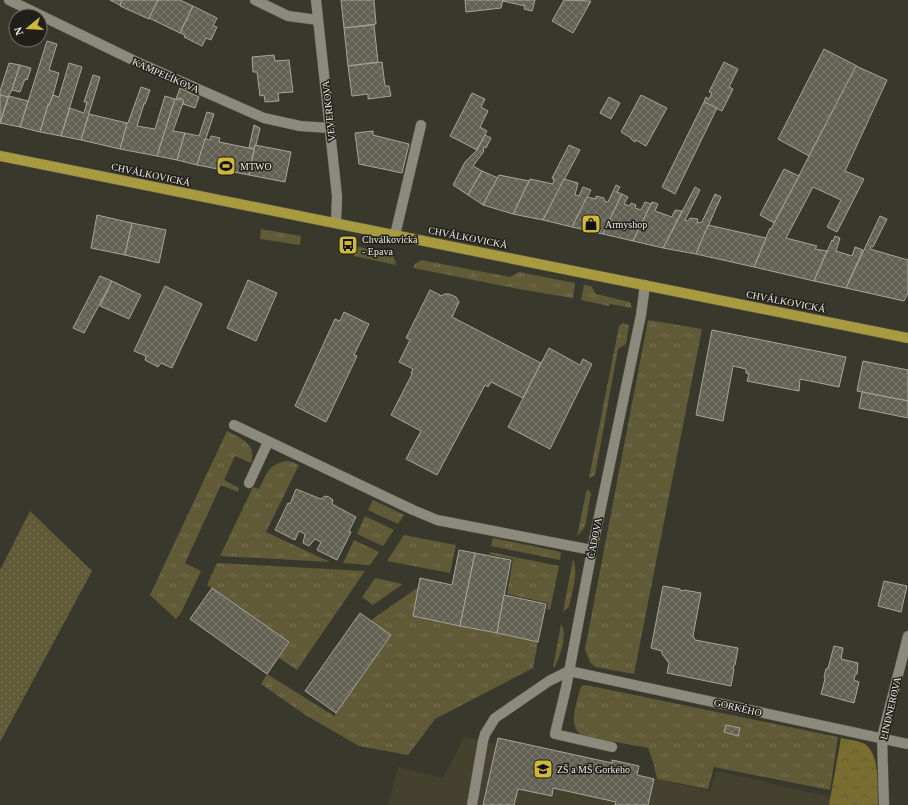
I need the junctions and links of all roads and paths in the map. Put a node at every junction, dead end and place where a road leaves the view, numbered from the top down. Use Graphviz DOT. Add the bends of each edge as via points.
graph roads {
  1 [pos="9,0"];
  2 [pos="255,0"];
  3 [pos="316,0"];
  4 [pos="318,20"];
  5 [pos="421,125"];
  6 [pos="330,128"];
  7 [pos="0,156"];
  8 [pos="336,223"];
  9 [pos="395,235"];
  10 [pos="645,285"];
  11 [pos="908,338"];
  12 [pos="234,425"];
  13 [pos="268,442"];
  14 [pos="249,483"];
  15 [pos="592,550"];
  16 [pos="908,636"];
  17 [pos="569,671"];
  18 [pos="882,737"];
  19 [pos="903,743"];
  20 [pos="612,747"];
  21 [pos="472,805"];
  22 [pos="884,805"];
  1 -- 6 [label="street, KAMPELÍKOVA" via="137,62 264,118 300,126"];
  2 -- 4 [label="street" via="288,16"];
  3 -- 4 [label="street, VEVERKOVA"];
  4 -- 6 [label="street, VEVERKOVA"];
  5 -- 9 [label="street"];
  6 -- 8 [label="street, VEVERKOVA" via="338,196"];
  7 -- 8 [label="main road, CHVÁLKOVICKÁ"];
  8 -- 9 [label="main road, CHVÁLKOVICKÁ"];
  9 -- 10 [label="main road, CHVÁLKOVICKÁ"];
  10 -- 11 [label="main road, CHVÁLKOVICKÁ"];
  10 -- 15 [label="street, ČADOVA"];
  12 -- 13 [label="street"];
  13 -- 14 [label="street"];
  13 -- 15 [label="street" via="438,520"];
  15 -- 17 [label="street, ČADOVA"];
  16 -- 18 [label="street, LINDNEROVA"];
  17 -- 18 [label="street, GORKÉHO"];
  17 -- 20 [label="street, ČADOVA" via="555,734"];
  17 -- 21 [label="street" via="548,681 495,718 483,741"];
  18 -- 19 [label="street, GORKÉHO"];
  18 -- 22 [label="street, LINDNEROVA"];
}
